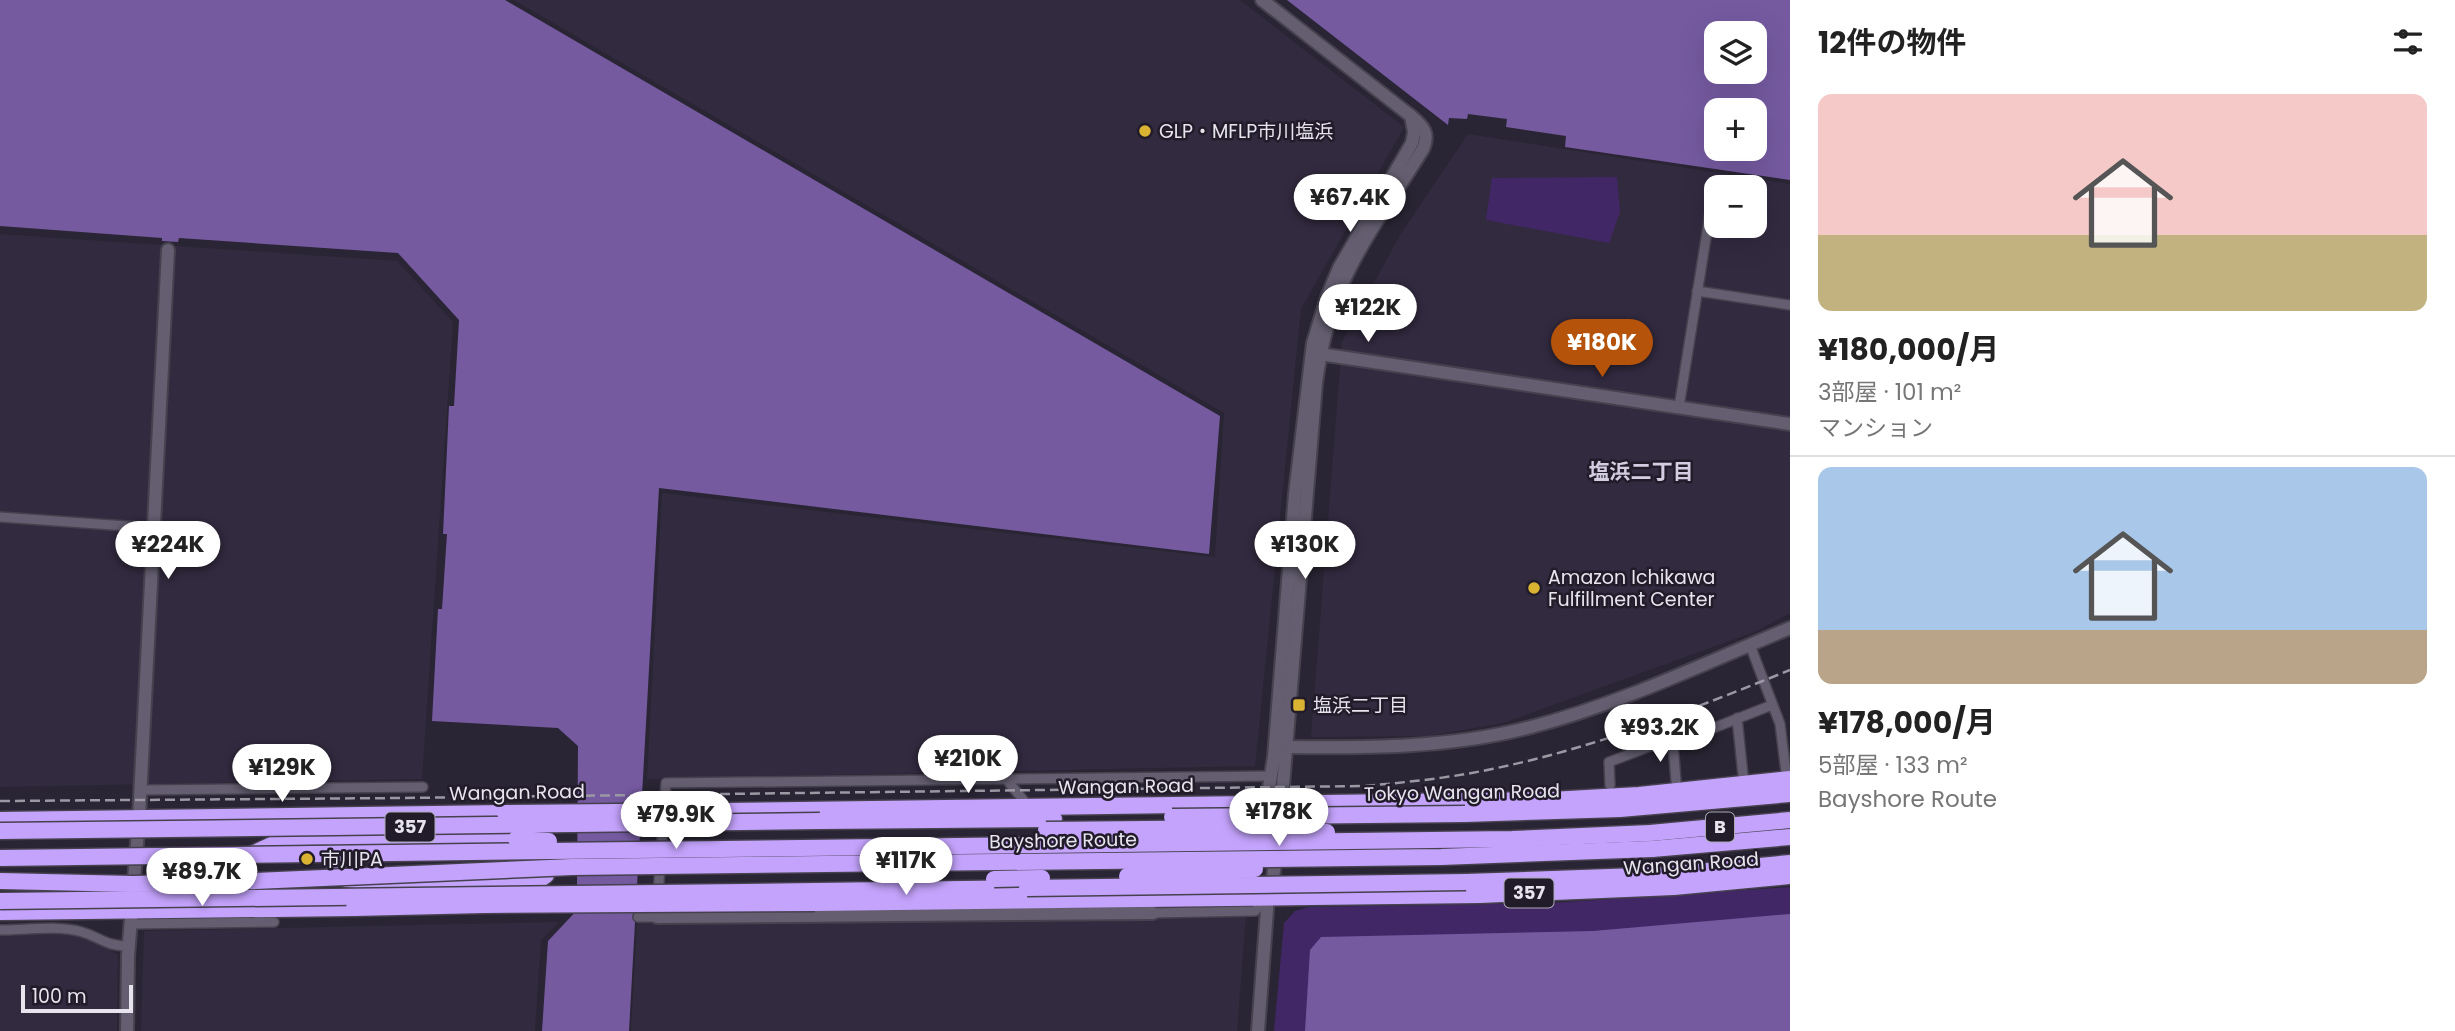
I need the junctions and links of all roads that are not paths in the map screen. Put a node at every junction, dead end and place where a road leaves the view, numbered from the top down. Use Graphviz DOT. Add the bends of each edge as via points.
graph roads {
  1 [pos="1262,0"];
  2 [pos="1706,238"];
  3 [pos="168,250"];
  4 [pos="1697,291"];
  5 [pos="1790,306"];
  6 [pos="1316,353"];
  7 [pos="1679,407"];
  8 [pos="1790,424"];
  9 [pos="0,517"];
  10 [pos="154,528"];
  11 [pos="1790,628"];
  12 [pos="1750,645"];
  13 [pos="1286,686"];
  14 [pos="1772,705"];
  15 [pos="1737,719"];
  16 [pos="1785,724"];
  17 [pos="1673,744"];
  18 [pos="1287,747"];
  19 [pos="1742,775"];
  20 [pos="1270,776"];
  21 [pos="1006,779"];
  22 [pos="1676,781"];
  23 [pos="1789,784"];
  24 [pos="1610,785"];
  25 [pos="423,788"];
  26 [pos="141,790"];
  27 [pos="1273,805"];
  28 [pos="1030,808"];
  29 [pos="505,813"];
  30 [pos="820,816"];
  31 [pos="139,818"];
  32 [pos="0,820"];
  33 [pos="1790,820"];
  34 [pos="701,823"];
  35 [pos="1050,825"];
  36 [pos="0,831"];
  37 [pos="1790,837"];
  38 [pos="1512,839"];
  39 [pos="1651,841"];
  40 [pos="659,850"];
  41 [pos="248,855"];
  42 [pos="0,858"];
  43 [pos="1309,859"];
  44 [pos="1790,863"];
  45 [pos="1790,876"];
  46 [pos="0,881"];
  47 [pos="853,890"];
  48 [pos="660,891"];
  49 [pos="1268,896"];
  50 [pos="815,897"];
  51 [pos="0,901"];
  52 [pos="484,905"];
  53 [pos="0,912"];
  54 [pos="1153,913"];
  55 [pos="132,917"];
  56 [pos="639,917"];
  57 [pos="657,917"];
  58 [pos="274,922"];
  59 [pos="0,930"];
  60 [pos="129,946"];
  61 [pos="127,1031"];
  62 [pos="1258,1031"];
  1 -- 6 [label="street" via="1411,116 1426,138 1423,149 1406,165 1339,268 1322,310"];
  2 -- 4 [label="street"];
  3 -- 10 [label="street"];
  4 -- 5 [label="street"];
  4 -- 7 [label="street"];
  6 -- 7 [label="street"];
  6 -- 13 [label="street"];
  7 -- 8 [label="street"];
  9 -- 10 [label="street"];
  10 -- 26 [label="street"];
  11 -- 12 [label="street"];
  12 -- 14 [label="street"];
  12 -- 18 [label="street" via="1618,699 1530,728 1425,745"];
  13 -- 18 [label="street"];
  13 -- 20 [label="street"];
  14 -- 15 [label="street"];
  14 -- 16 [label="street"];
  15 -- 17 [label="street"];
  15 -- 19 [label="street"];
  16 -- 23 [label="street"];
  17 -- 22 [label="street"];
  17 -- 24 [label="street" via="1651,746 1609,762"];
  18 -- 27 [label="street"];
  20 -- 21 [label="street"];
  20 -- 27 [label="street"];
  21 -- 28 [label="street"];
  21 -- 57 [label="street" via="666,783"];
  23 -- 27 [label="highway, Wangan Road / 357" via="1585,799"];
  23 -- 35 [label="highway, Tokyo Wangan Road, bridge" via="1620,809"];
  25 -- 26 [label="street"];
  26 -- 31 [label="street"];
  27 -- 28 [label="highway, Wangan Road / 357"];
  27 -- 49 [label="street" via="1259,878"];
  28 -- 30 [label="highway, Wangan Road / 357"];
  29 -- 30 [label="highway, Wangan Road / 357, bridge"];
  29 -- 31 [label="highway, Wangan Road / 357"];
  29 -- 34 [label="highway, bridge"];
  30 -- 34 [label="highway, 357, bridge"];
  30 -- 35 [label="highway, 357" via="942,821 962,829"];
  31 -- 32 [label="highway, Wangan Road / 357"];
  31 -- 55 [label="street"];
  33 -- 39 [label="highway, Bayshore Route / B"];
  34 -- 36 [label="highway, 357, bridge"];
  35 -- 38 [label="highway, bridge"];
  37 -- 39 [label="highway, Bayshore Route / B"];
  38 -- 39 [label="highway, Bayshore Route / B, bridge"];
  38 -- 40 [label="highway, Bayshore Route / B, bridge"];
  39 -- 43 [label="highway, Bayshore Route / B, bridge" via="1558,854"];
  40 -- 41 [label="highway, Bayshore Route / B, bridge"];
  40 -- 41 [label="highway, bridge" via="621,842 516,839 354,841 334,848 332,863 346,879 395,884 526,883 542,879 547,870 544,839 533,834 303,837"];
  41 -- 42 [label="highway, Bayshore Route / B, bridge"];
  43 -- 46 [label="highway, Bayshore Route / B, bridge" via="645,866 147,883"];
  43 -- 47 [label="highway, bridge" via="1219,872"];
  44 -- 47 [label="highway, 357, bridge" via="1466,883"];
  45 -- 49 [label="highway, Wangan Road / 357" via="1581,892"];
  47 -- 50 [label="highway, 357"];
  48 -- 50 [label="highway, 357, bridge"];
  48 -- 51 [label="highway, 357, bridge"];
  48 -- 52 [label="highway, bridge" via="635,897"];
  49 -- 50 [label="highway, Wangan Road / 357"];
  49 -- 54 [label="street" via="1255,911"];
  49 -- 62 [label="street"];
  50 -- 52 [label="highway, Wangan Road / 357, bridge"];
  52 -- 55 [label="highway, Wangan Road / 357, bridge"];
  53 -- 55 [label="highway, Wangan Road / 357"];
  54 -- 57 [label="street"];
  55 -- 58 [label="street"];
  55 -- 60 [label="street"];
  56 -- 57 [label="street"];
  59 -- 60 [label="street" via="66,929 114,946"];
  60 -- 61 [label="street"];
}
